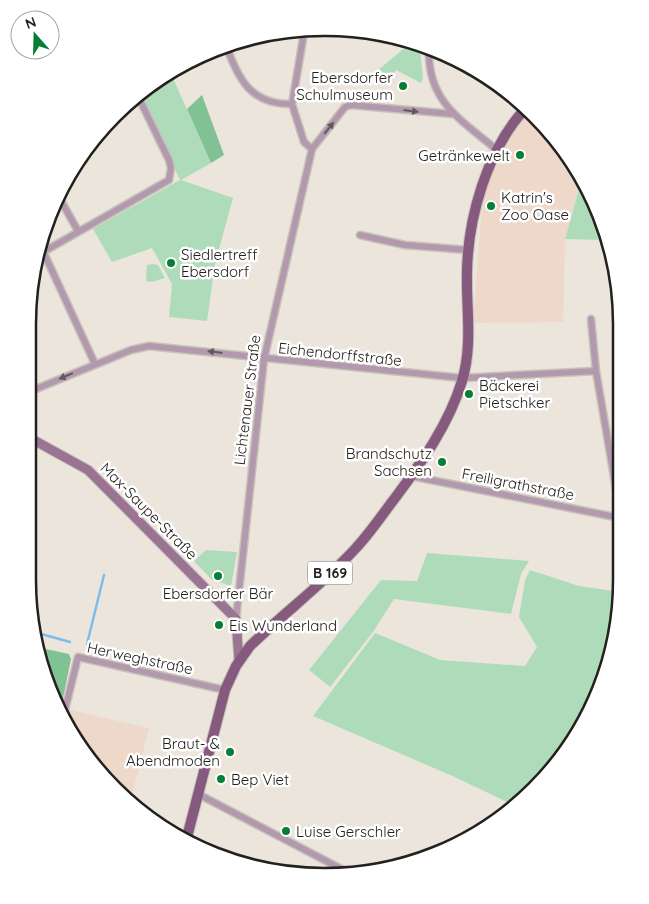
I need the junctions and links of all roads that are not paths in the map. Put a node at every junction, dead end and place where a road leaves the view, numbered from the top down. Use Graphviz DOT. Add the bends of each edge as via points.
graph roads {
  1 [pos="303,37"];
  2 [pos="229,53"];
  3 [pos="429,56"];
  4 [pos="141,102"];
  5 [pos="292,104"];
  6 [pos="454,114"];
  7 [pos="521,114"];
  8 [pos="312,149"];
  9 [pos="498,150"];
  10 [pos="63,204"];
  11 [pos="78,231"];
  12 [pos="360,235"];
  13 [pos="46,250"];
  14 [pos="468,250"];
  15 [pos="44,259"];
  16 [pos="591,319"];
  17 [pos="264,359"];
  18 [pos="95,364"];
  19 [pos="596,371"];
  20 [pos="462,378"];
  21 [pos="36,389"];
  22 [pos="36,441"];
  23 [pos="613,471"];
  24 [pos="411,476"];
  25 [pos="613,517"];
  26 [pos="236,620"];
  27 [pos="239,661"];
  28 [pos="225,690"];
  29 [pos="66,707"];
  30 [pos="198,794"];
  31 [pos="188,833"];
  32 [pos="338,867"];
  1 -- 5 [label="street"];
  2 -- 5 [label="street" via="240,80 250,90 279,104"];
  3 -- 6 [label="street" via="429,68 438,96"];
  4 -- 11 [label="street" via="169,160 169,180"];
  5 -- 8 [label="street" via="304,142"];
  8 -- 6 [label="street, one-way" via="345,107 356,104"];
  6 -- 9 [label="street"];
  7 -- 9 [label="main road, B 169"];
  8 -- 17 [label="street, Lichtenauer Straße"];
  9 -- 14 [label="main road, B 169" via="478,199"];
  10 -- 11 [label="street"];
  11 -- 13 [label="street"];
  12 -- 14 [label="street" via="405,245"];
  14 -- 20 [label="main road, B 169" via="468,346"];
  15 -- 18 [label="street"];
  16 -- 19 [label="street"];
  17 -- 18 [label="street, Eichendorffstraße, one-way" via="149,346"];
  17 -- 20 [label="street, Eichendorffstraße"];
  17 -- 26 [label="street, Lichtenauer Straße"];
  18 -- 21 [label="street, Eichendorffstraße, one-way"];
  19 -- 20 [label="street, Eichendorffstraße"];
  19 -- 23 [label="street"];
  20 -- 24 [label="main road, B 169" via="446,420"];
  22 -- 26 [label="street, Max-Saupe-Straße" via="88,470"];
  24 -- 25 [label="street, Freiligrathstraße"];
  24 -- 27 [label="main road, B 169" via="355,550 260,636"];
  26 -- 27 [label="street, Lichtenauer Straße"];
  27 -- 28 [label="main road"];
  28 -- 29 [label="street, Herweghstraße" via="78,657"];
  28 -- 30 [label="main road"];
  30 -- 31 [label="main road"];
  30 -- 32 [label="street"];
}
